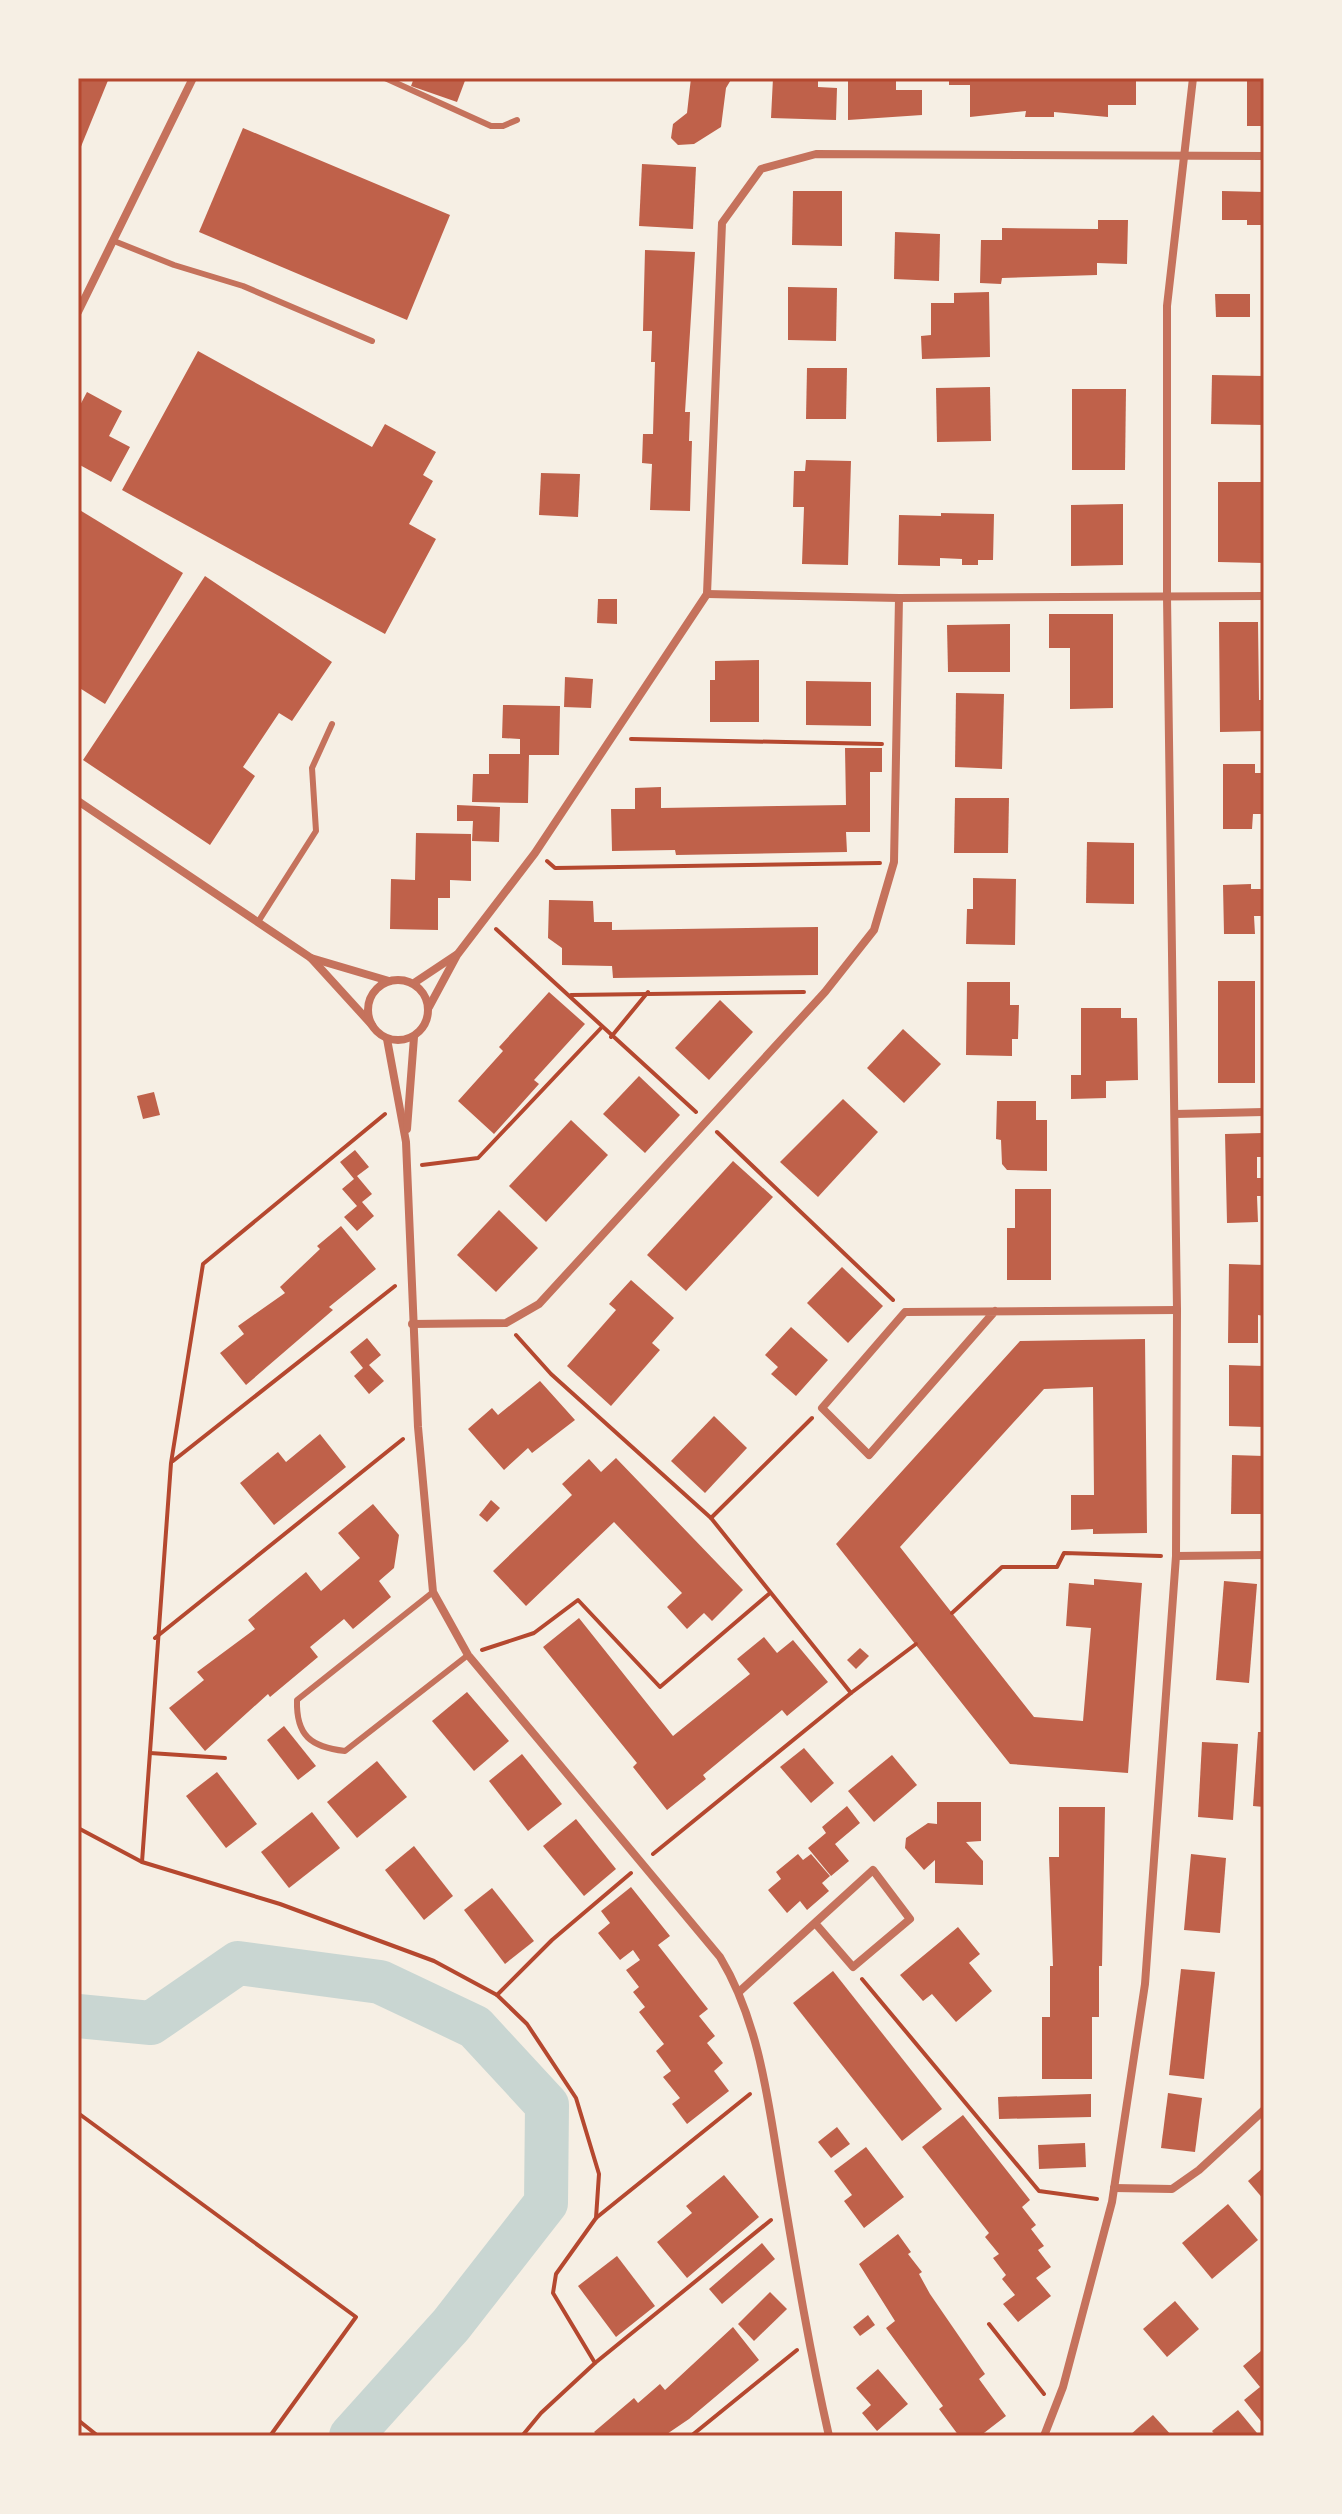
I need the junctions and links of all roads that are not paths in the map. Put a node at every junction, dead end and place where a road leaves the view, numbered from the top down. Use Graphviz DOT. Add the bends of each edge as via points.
graph roads {
  1 [pos="193,78"];
  2 [pos="385,78"];
  3 [pos="1193,78"];
  4 [pos="517,120"];
  5 [pos="1183,155"];
  6 [pos="1264,156"];
  7 [pos="114,241"];
  8 [pos="78,312"];
  9 [pos="372,341"];
  10 [pos="707,594"];
  11 [pos="1264,596"];
  12 [pos="1167,597"];
  13 [pos="899,598"];
  14 [pos="332,724"];
  15 [pos="78,801"];
  16 [pos="258,922"];
  17 [pos="457,955"];
  18 [pos="311,958"];
  19 [pos="389,981"];
  20 [pos="414,983"];
  21 [pos="429,1007"];
  22 [pos="372,1025"];
  23 [pos="414,1037"];
  24 [pos="387,1039"];
  25 [pos="1264,1112"];
  26 [pos="1175,1114"];
  27 [pos="406,1142"];
  28 [pos="1177,1310"];
  29 [pos="995,1311"];
  30 [pos="412,1324"];
  31 [pos="1264,1555"];
  32 [pos="1176,1556"];
  33 [pos="433,1592"];
  34 [pos="468,1655"];
  35 [pos="815,1923"];
  36 [pos="740,1991"];
  37 [pos="1264,2110"];
  38 [pos="1114,2188"];
  39 [pos="829,2436"];
  40 [pos="1044,2436"];
  1 -- 7 [label="street"];
  2 -- 4 [label="lane" via="491,126"];
  3 -- 5 [label="street"];
  5 -- 6 [label="street"];
  5 -- 10 [label="street" via="816,154 761,169 722,223"];
  5 -- 12 [label="street" via="1167,306"];
  7 -- 8 [label="street"];
  7 -- 9 [label="lane" via="243,286"];
  10 -- 13 [label="street"];
  10 -- 17 [label="street" via="535,853"];
  11 -- 12 [label="street"];
  12 -- 13 [label="street"];
  12 -- 26 [label="street"];
  13 -- 30 [label="street" via="894,862 874,930 825,992 539,1304 506,1323"];
  14 -- 16 [label="lane" via="312,768 316,831"];
  15 -- 16 [label="street"];
  16 -- 18 [label="street"];
  17 -- 20 [label="street"];
  17 -- 21 [label="street"];
  18 -- 19 [label="street"];
  18 -- 22 [label="street"];
  19 -- 20 [label="street"];
  19 -- 22 [label="street" via="370,999"];
  20 -- 21 [label="street"];
  21 -- 23 [label="street" via="426,1024"];
  22 -- 24 [label="street"];
  23 -- 24 [label="street"];
  23 -- 27 [label="street"];
  24 -- 27 [label="street"];
  25 -- 26 [label="street"];
  26 -- 28 [label="street"];
  27 -- 30 [label="street"];
  28 -- 29 [label="street"];
  28 -- 32 [label="street"];
  29 -- 29 [label="street" via="869,1455 822,1408 905,1312"];
  30 -- 33 [label="street"];
  31 -- 32 [label="street"];
  32 -- 38 [label="street" via="1145,1984"];
  33 -- 34 [label="street"];
  33 -- 34 [label="lane" via="297,1700 296,1719 307,1738 326,1749 345,1751"];
  34 -- 36 [label="street" via="720,1957"];
  35 -- 35 [label="street" via="873,1870 910,1919 853,1967"];
  35 -- 36 [label="street"];
  36 -- 39 [label="street" via="764,2082"];
  37 -- 38 [label="street" via="1172,2189"];
  38 -- 40 [label="street"];
}
